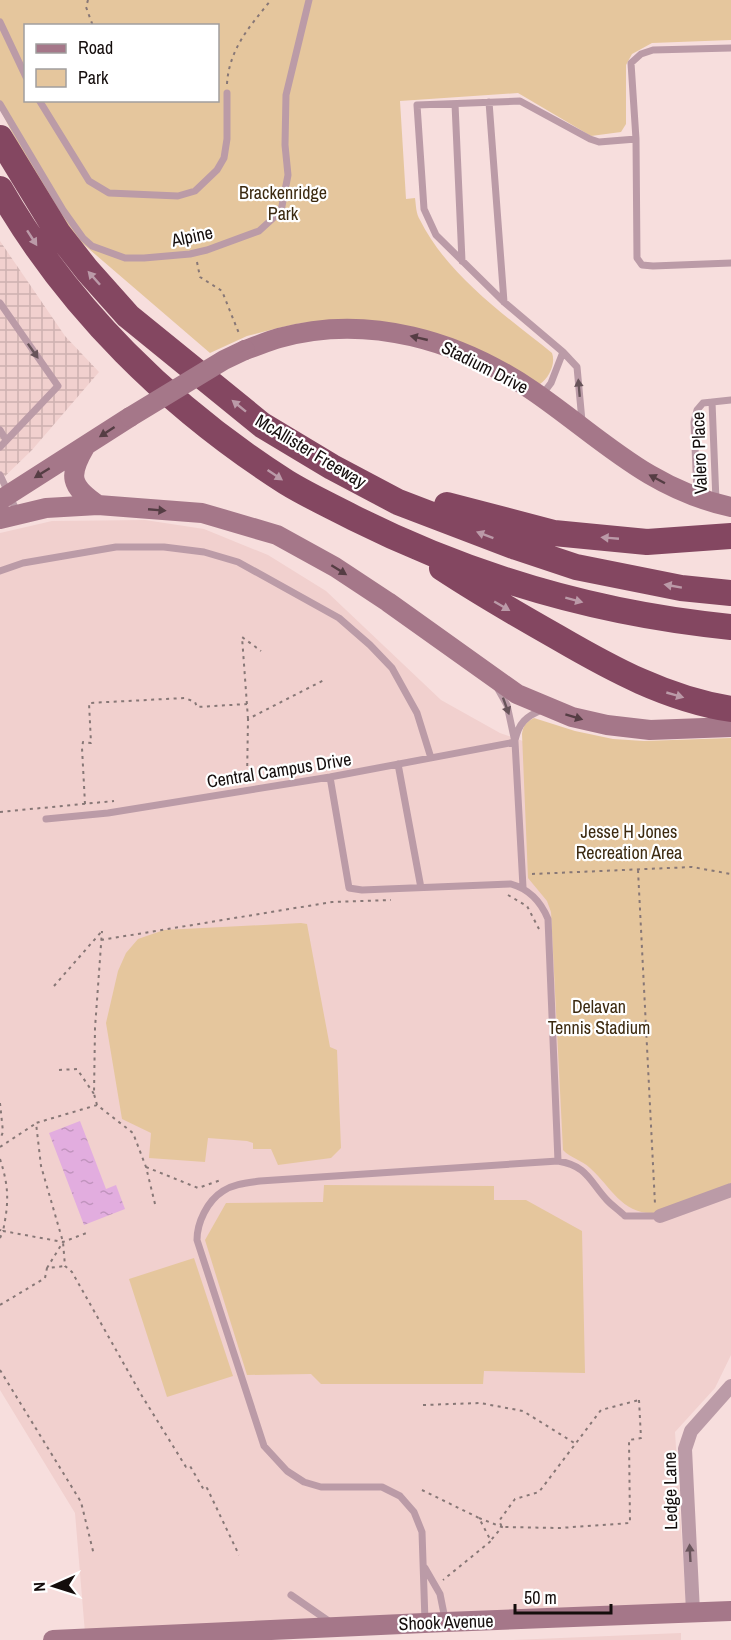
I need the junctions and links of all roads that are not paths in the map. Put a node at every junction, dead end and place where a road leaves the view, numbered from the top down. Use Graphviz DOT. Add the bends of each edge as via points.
graph roads {
  1 [pos="309,0"];
  2 [pos="0,22"];
  3 [pos="731,48"];
  4 [pos="24,73"];
  5 [pos="227,93"];
  6 [pos="40,102"];
  7 [pos="489,102"];
  8 [pos="0,104"];
  9 [pos="455,104"];
  10 [pos="0,138"];
  11 [pos="636,139"];
  12 [pos="0,189"];
  13 [pos="462,261"];
  14 [pos="731,263"];
  15 [pos="504,302"];
  16 [pos="0,303"];
  17 [pos="563,352"];
  18 [pos="541,397"];
  19 [pos="731,400"];
  20 [pos="712,402"];
  21 [pos="262,425"];
  22 [pos="582,429"];
  23 [pos="0,430"];
  24 [pos="6,440"];
  25 [pos="0,447"];
  26 [pos="85,447"];
  27 [pos="0,475"];
  28 [pos="5,497"];
  29 [pos="697,497"];
  30 [pos="98,505"];
  31 [pos="723,505"];
  32 [pos="9,516"];
  33 [pos="731,536"];
  34 [pos="399,541"];
  35 [pos="0,571"];
  36 [pos="731,593"];
  37 [pos="731,627"];
  38 [pos="488,674"];
  39 [pos="549,708"];
  40 [pos="731,709"];
  41 [pos="731,727"];
  42 [pos="515,742"];
  43 [pos="431,758"];
  44 [pos="398,764"];
  45 [pos="330,777"];
  46 [pos="46,819"];
  47 [pos="522,887"];
  48 [pos="421,888"];
  49 [pos="558,1161"];
  50 [pos="731,1190"];
  51 [pos="657,1214"];
  52 [pos="731,1386"];
  53 [pos="424,1566"];
  54 [pos="291,1595"];
  55 [pos="731,1611"];
  56 [pos="693,1612"];
  57 [pos="425,1622"];
  58 [pos="446,1622"];
  59 [pos="337,1626"];
  60 [pos="258,1635"];
  61 [pos="53,1640"];
  62 [pos="66,1640"];
  1 -- 8 [label="lane, Alpine" via="286,95 288,175 281,211 259,231 195,253 125,258 92,246 43,178"];
  2 -- 4 [label="lane"];
  3 -- 11 [label="lane" via="653,50 631,63"];
  5 -- 6 [label="lane" via="224,158 195,191 178,196 109,193 89,180"];
  7 -- 9 [label="lane"];
  7 -- 11 [label="lane" via="520,101 599,142"];
  7 -- 15 [label="lane"];
  9 -- 13 [label="lane"];
  9 -- 13 [label="lane" via="417,105 424,209 436,235"];
  21 -- 10 [label="highway, McAllister Freeway, one-way" via="121,308 58,233"];
  11 -- 14 [label="lane" via="637,258 642,265"];
  12 -- 34 [label="highway, McAllister Freeway, one-way" via="68,289 131,359 221,438 278,477"];
  13 -- 15 [label="lane"];
  15 -- 17 [label="lane"];
  16 -- 24 [label="lane, one-way" via="58,386"];
  17 -- 18 [label="lane"];
  22 -- 17 [label="lane, one-way" via="577,367"];
  18 -- 22 [label="main road, Stadium Drive"];
  18 -- 26 [label="main road, Stadium Drive, one-way, bridge" via="500,370 437,342 373,329 334,330 239,345 224,360"];
  19 -- 20 [label="lane, Valero Place"];
  20 -- 29 [label="lane, Valero Place" via="703,403 694,422"];
  20 -- 31 [label="lane, Valero Place"];
  33 -- 21 [label="highway, one-way" via="647,542 554,533 455,508 400,487 340,455"];
  36 -- 21 [label="highway, McAllister Freeway, one-way" via="681,588 576,567 516,547 398,502"];
  29 -- 22 [label="main road, Stadium Drive, one-way" via="651,477"];
  23 -- 24 [label="lane"];
  24 -- 25 [label="lane"];
  26 -- 28 [label="main road, Stadium Drive, one-way"];
  26 -- 30 [label="main road" via="74,465 73,477 76,487"];
  27 -- 28 [label="lane"];
  28 -- 32 [label="lane"];
  29 -- 31 [label="main road, Stadium Drive"];
  30 -- 32 [label="main road" via="46,508"];
  30 -- 38 [label="main road, one-way" via="202,513 277,535 335,567"];
  34 -- 37 [label="highway, McAllister Freeway, one-way" via="502,580 578,602 672,621"];
  34 -- 40 [label="highway, one-way" via="610,668 668,694"];
  35 -- 43 [label="lane" via="23,563 116,547 174,548 238,562 339,618 370,645 392,668 417,713"];
  38 -- 39 [label="main road" via="517,694"];
  38 -- 42 [label="lane, one-way" via="507,705"];
  39 -- 41 [label="main road, one-way" via="607,725 650,730"];
  39 -- 42 [label="lane" via="530,714 518,726"];
  42 -- 43 [label="lane, Central Campus Drive"];
  42 -- 47 [label="lane"];
  43 -- 44 [label="lane, Central Campus Drive"];
  44 -- 45 [label="lane, Central Campus Drive"];
  44 -- 48 [label="lane"];
  45 -- 46 [label="lane, Central Campus Drive" via="108,813"];
  45 -- 48 [label="lane" via="349,888"];
  47 -- 48 [label="lane" via="512,884"];
  47 -- 49 [label="lane" via="548,919"];
  49 -- 51 [label="lane" via="572,1164 593,1180 606,1200 625,1216"];
  49 -- 53 [label="lane" via="237,1185 222,1191 210,1204 197,1231 264,1446 287,1471 304,1482 321,1487 382,1487 400,1496 414,1512 422,1532"];
  50 -- 51 [label="street"];
  56 -- 52 [label="street, Ledge Lane, one-way" via="686,1449 691,1431"];
  53 -- 57 [label="lane"];
  53 -- 58 [label="lane" via="440,1594"];
  54 -- 59 [label="lane"];
  55 -- 56 [label="main road, Shook Avenue"];
  56 -- 58 [label="main road, Shook Avenue"];
  57 -- 58 [label="main road, Shook Avenue"];
  57 -- 59 [label="main road, Shook Avenue"];
  59 -- 60 [label="main road, Shook Avenue"];
  60 -- 62 [label="main road, Shook Avenue"];
  61 -- 62 [label="main road, Shook Avenue"];
}
